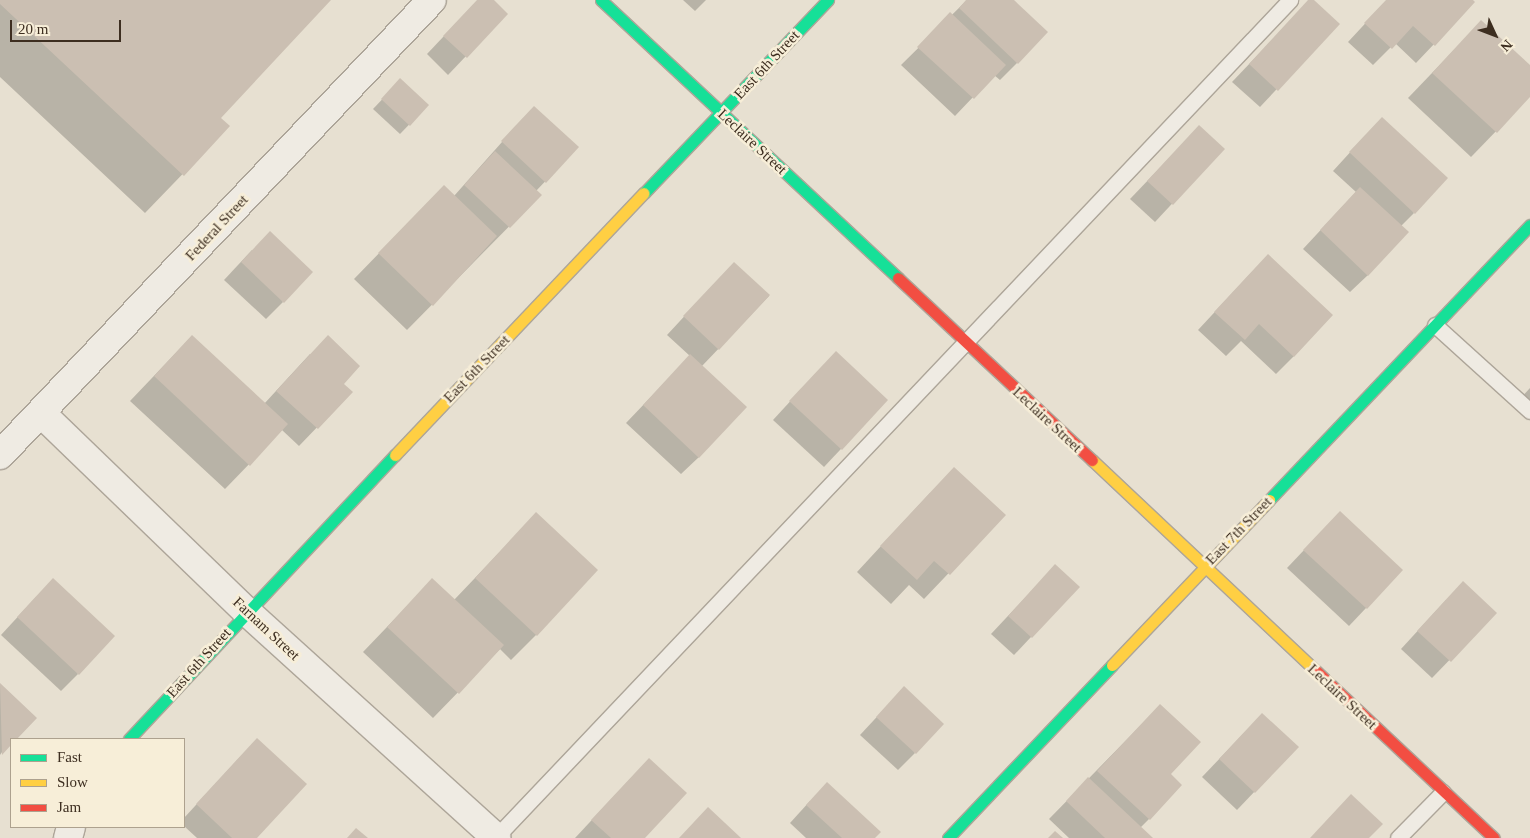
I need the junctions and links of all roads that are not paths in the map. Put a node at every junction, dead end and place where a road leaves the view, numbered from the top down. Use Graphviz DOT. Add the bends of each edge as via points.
graph roads {
  1 [pos="432,0"];
  2 [pos="602,0"];
  3 [pos="828,0"];
  4 [pos="1290,0"];
  5 [pos="722,113"];
  6 [pos="1530,225"];
  7 [pos="1435,325"];
  8 [pos="964,341"];
  9 [pos="1530,411"];
  10 [pos="42,414"];
  11 [pos="0,455"];
  12 [pos="1204,568"];
  13 [pos="246,611"];
  14 [pos="130,738"];
  15 [pos="1443,792"];
  16 [pos="496,838"];
  17 [pos="948,838"];
  18 [pos="1398,838"];
  19 [pos="1494,838"];
  1 -- 10 [label="street, Federal Street"];
  2 -- 5 [label="street, Leclaire Street"];
  3 -- 5 [label="street, East 6th Street"];
  4 -- 8 [label="lane"];
  5 -- 8 [label="street, Leclaire Street"];
  5 -- 13 [label="street, East 6th Street"];
  6 -- 7 [label="street, East 7th Street"];
  7 -- 9 [label="lane"];
  7 -- 12 [label="street, East 7th Street"];
  8 -- 12 [label="street, Leclaire Street"];
  8 -- 16 [label="lane"];
  10 -- 11 [label="street, Federal Street"];
  10 -- 13 [label="street, Farnam Street"];
  12 -- 15 [label="street, Leclaire Street"];
  12 -- 17 [label="street, East 7th Street"];
  13 -- 14 [label="street, East 6th Street"];
  13 -- 16 [label="street, Farnam Street"];
  15 -- 18 [label="lane"];
  15 -- 19 [label="street, Leclaire Street"];
}
